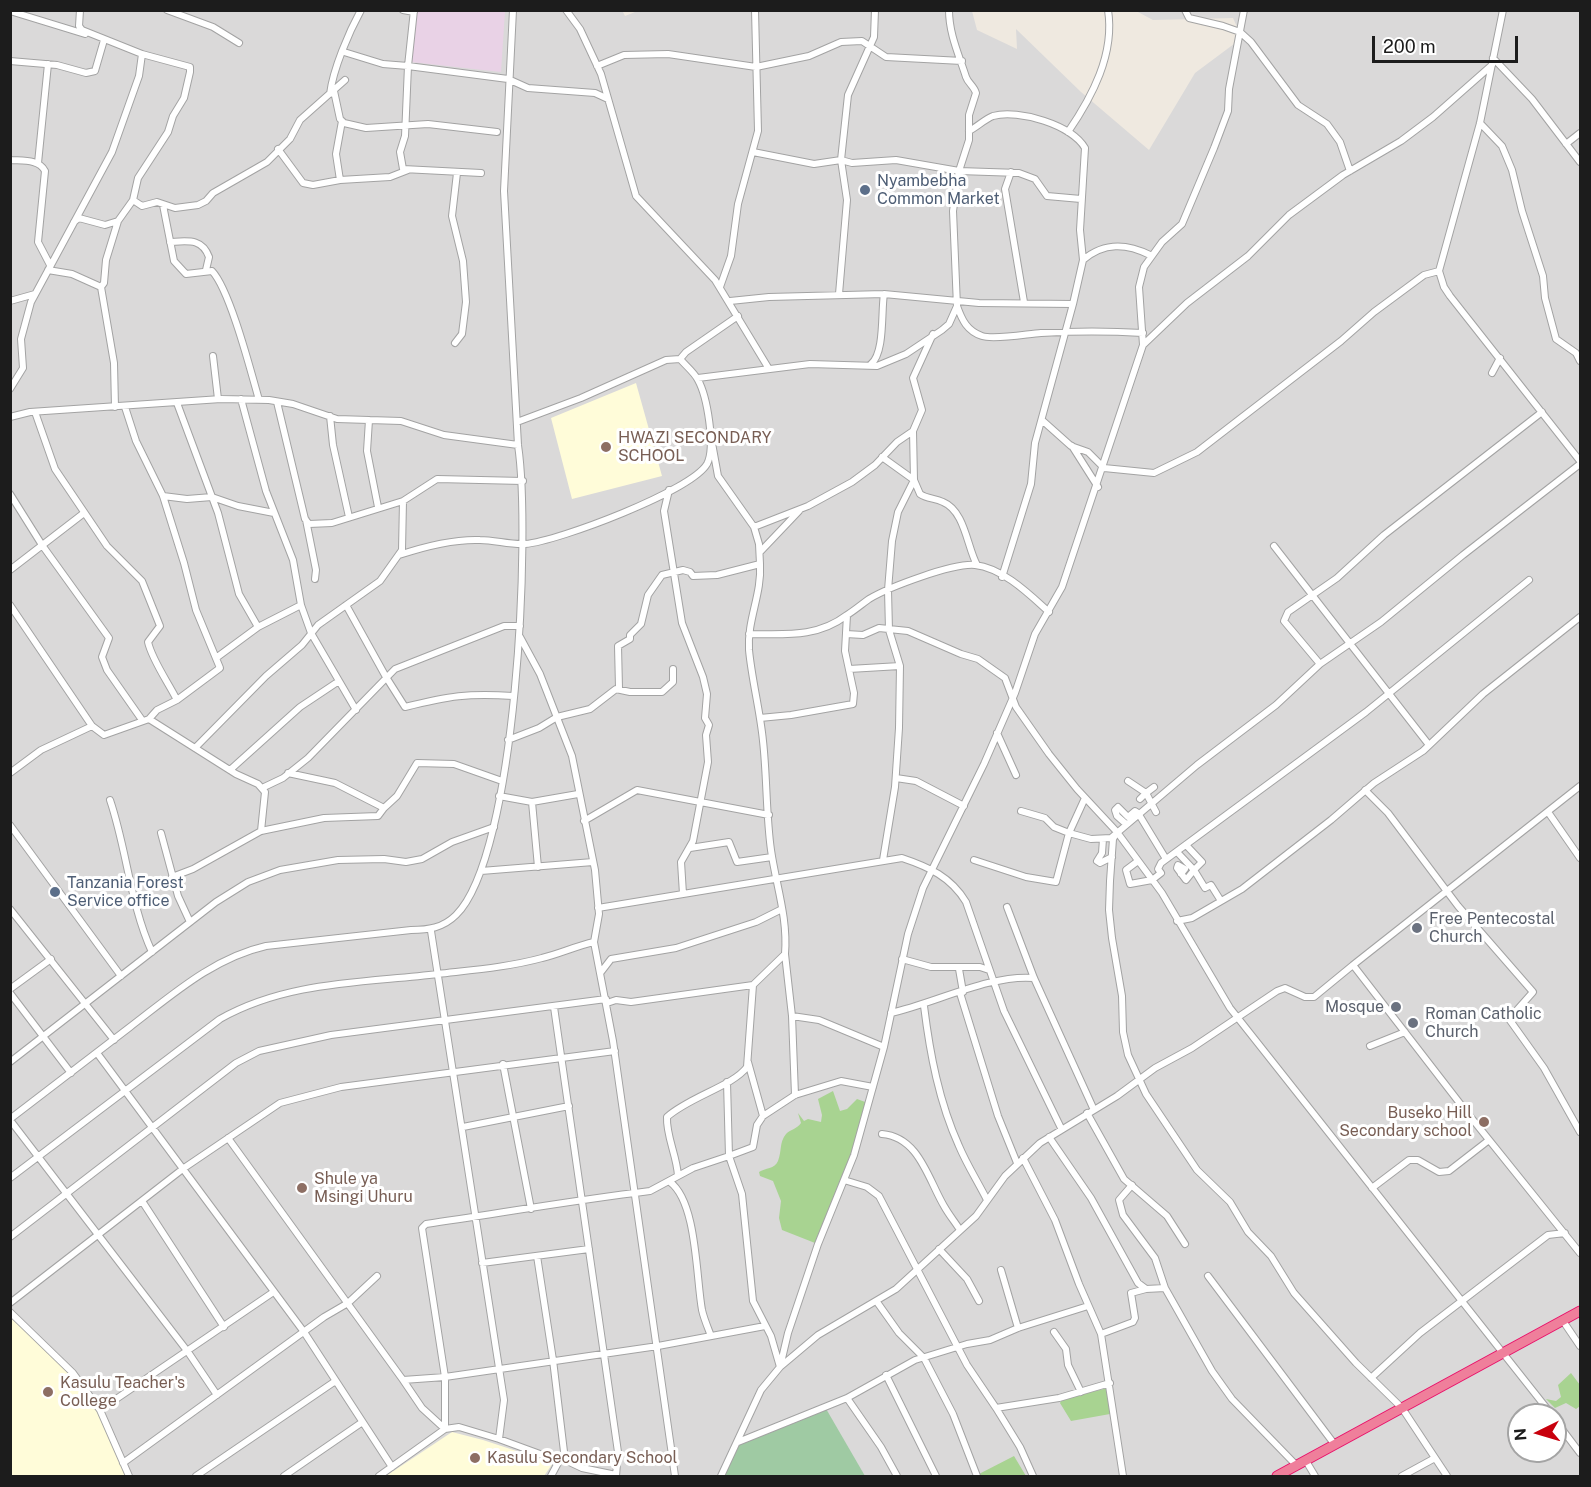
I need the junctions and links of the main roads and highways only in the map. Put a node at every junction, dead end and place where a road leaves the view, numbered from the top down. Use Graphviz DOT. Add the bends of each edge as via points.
graph roads {
  1 [pos="1581,1311"];
  2 [pos="1277,1476"];
  1 -- 2 [label="highway"];
}
